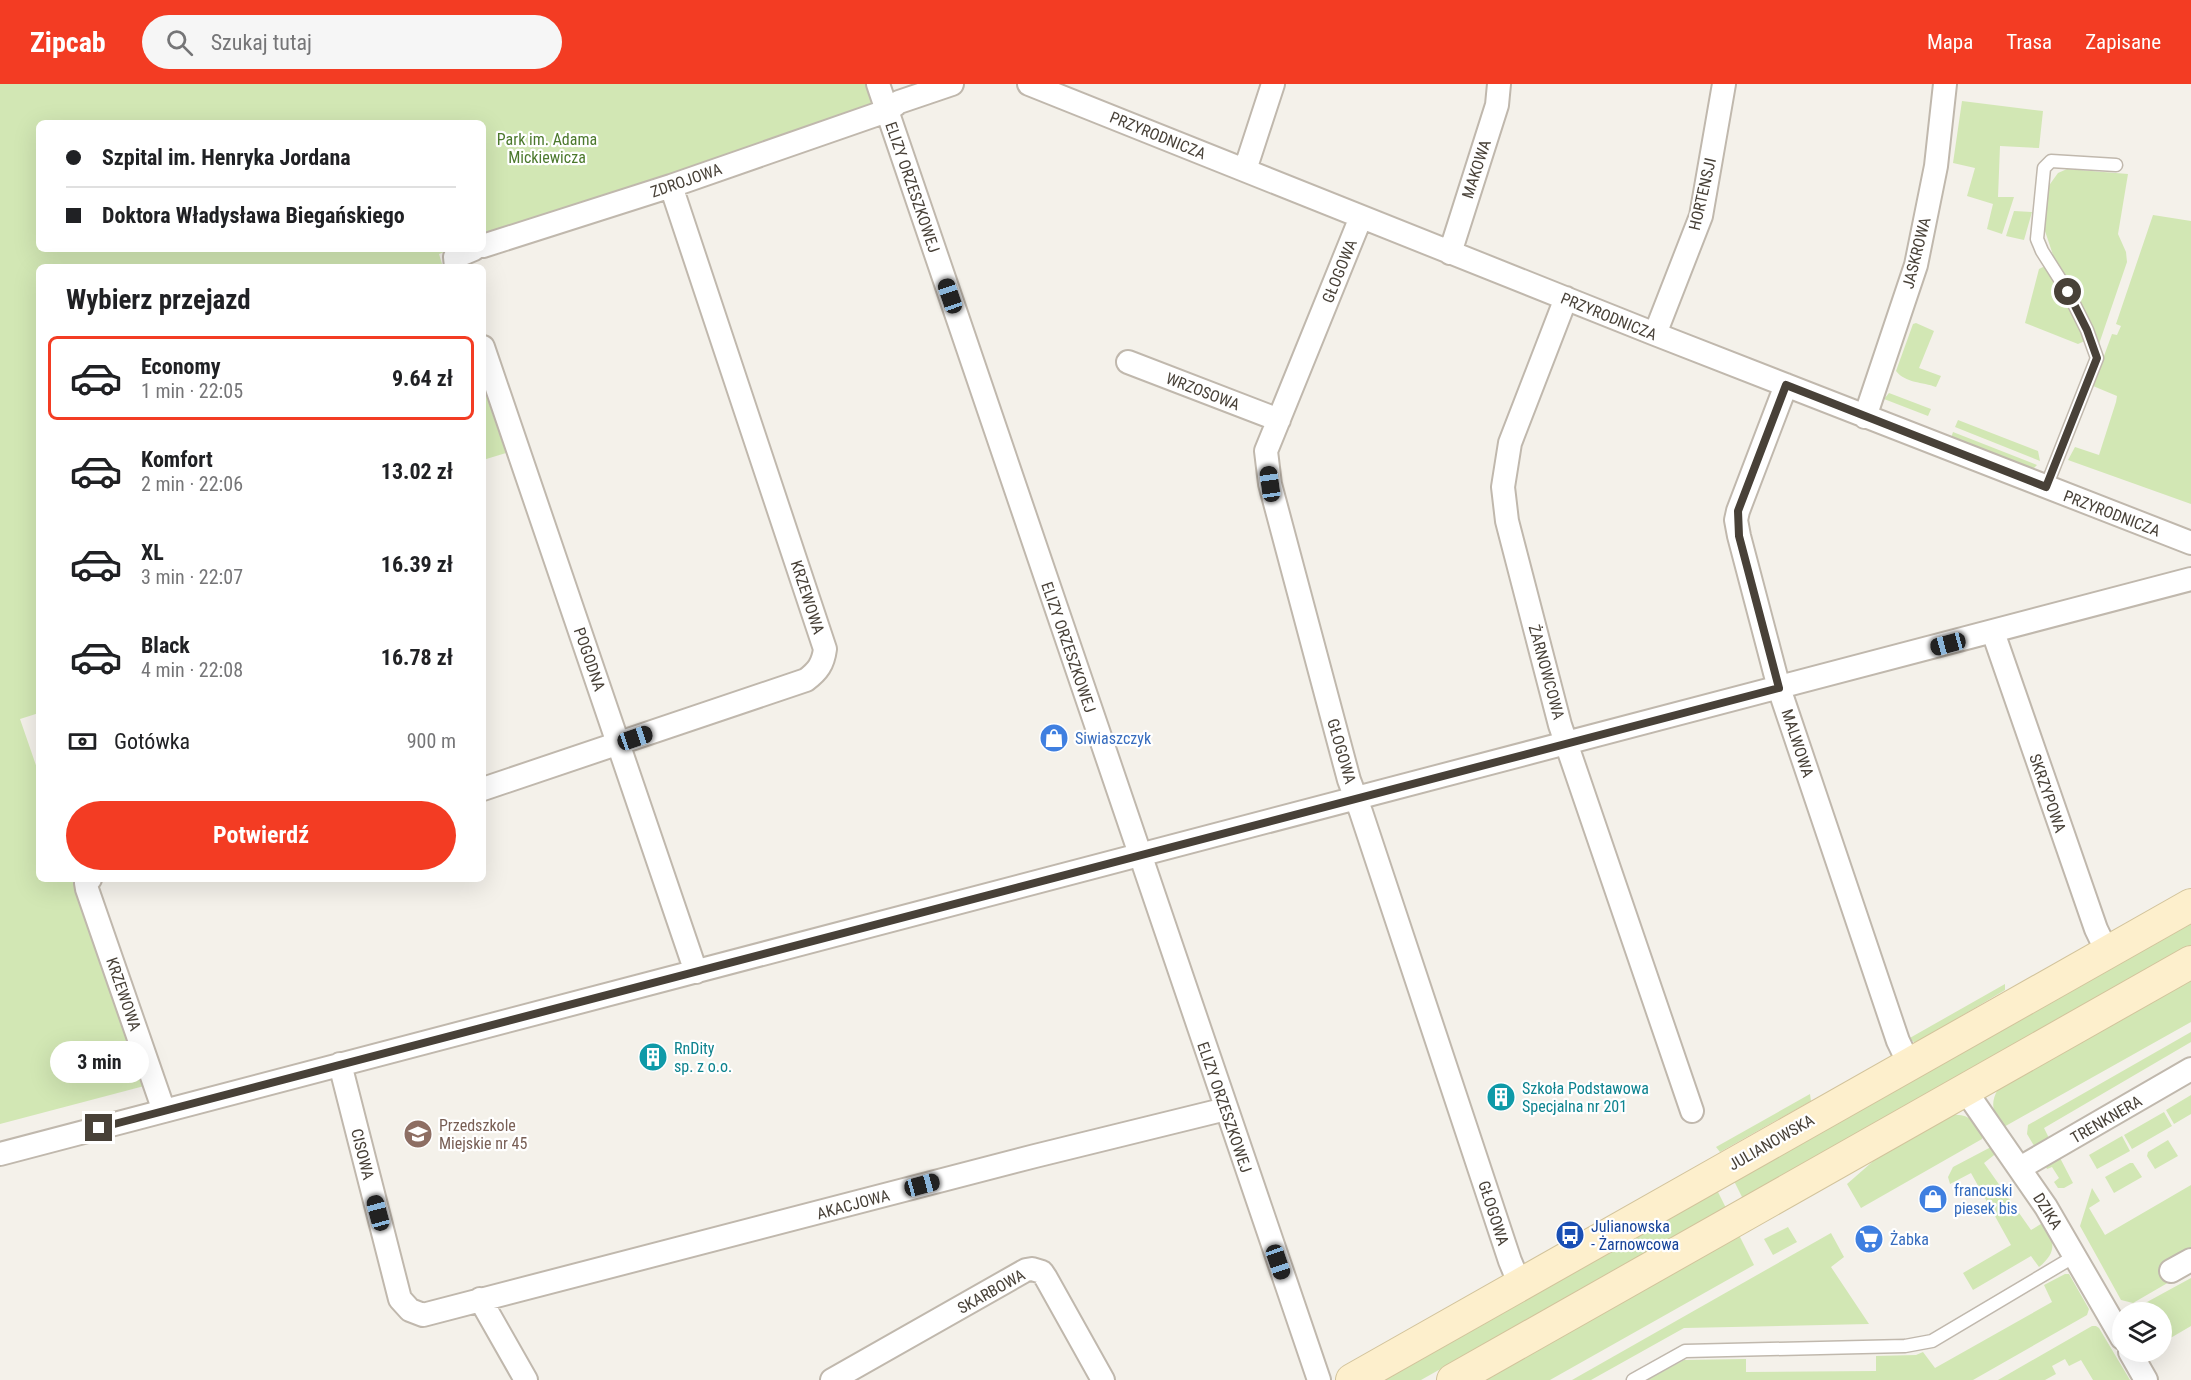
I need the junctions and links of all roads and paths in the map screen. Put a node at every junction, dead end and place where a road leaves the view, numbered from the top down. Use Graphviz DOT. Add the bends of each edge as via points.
graph roads {
  1 [pos="878,84"];
  2 [pos="952,84"];
  3 [pos="1029,84"];
  4 [pos="1273,84"];
  5 [pos="1499,84"];
  6 [pos="1724,84"];
  7 [pos="1945,84"];
  8 [pos="887,111"];
  9 [pos="2116,165"];
  10 [pos="1245,170"];
  11 [pos="671,186"];
  12 [pos="1361,217"];
  13 [pos="486,245"];
  14 [pos="1450,253"];
  15 [pos="1566,298"];
  16 [pos="1655,334"];
  17 [pos="486,356"];
  18 [pos="1128,362"];
  19 [pos="1786,385"];
  20 [pos="1865,417"];
  21 [pos="1279,420"];
  22 [pos="2046,487"];
  23 [pos="2191,543"];
  24 [pos="2191,579"];
  25 [pos="1993,632"];
  26 [pos="1779,688"];
  27 [pos="619,743"];
  28 [pos="1567,744"];
  29 [pos="486,788"];
  30 [pos="1356,799"];
  31 [pos="1139,855"];
  32 [pos="87,882"];
  33 [pos="2191,905"];
  34 [pos="2107,952"];
  35 [pos="2191,962"];
  36 [pos="696,972"];
  37 [pos="340,1064"];
  38 [pos="1908,1064"];
  39 [pos="2191,1069"];
  40 [pos="1965,1090"];
  41 [pos="1226,1109"];
  42 [pos="164,1111"];
  43 [pos="1692,1111"];
  44 [pos="0,1154"];
  45 [pos="2020,1168"];
  46 [pos="2075,1256"];
  47 [pos="2191,1260"];
  48 [pos="2171,1271"];
  49 [pos="1520,1285"];
  50 [pos="480,1299"];
  51 [pos="2112,1321"];
  52 [pos="2136,1362"];
  53 [pos="526,1380"];
  54 [pos="832,1380"];
  55 [pos="1103,1380"];
  56 [pos="1319,1380"];
  57 [pos="1352,1380"];
  58 [pos="1453,1380"];
  59 [pos="1633,1380"];
  60 [pos="2146,1380"];
  1 -- 8 [label="street, ELIZY ORZESZKOWEJ"];
  2 -- 8 [label="street" via="899,102"];
  3 -- 10 [label="street, PRZYRODNICZA"];
  4 -- 10 [label="street"];
  5 -- 14 [label="street, MAKOWA" via="1497,105"];
  6 -- 16 [label="street, HORTENSJI" via="1701,216"];
  7 -- 20 [label="street, JASKROWA" via="1936,166 1916,265"];
  8 -- 11 [label="street, ZDROJOWA"];
  8 -- 31 [label="street, ELIZY ORZESZKOWEJ"];
  9 -- 22 [label="lane" via="2051,161 2044,168 2037,239 2087,330 2097,358"];
  10 -- 12 [label="street, PRZYRODNICZA"];
  11 -- 13 [label="street, ZDROJOWA"];
  11 -- 27 [label="street, KRZEWOWA" via="825,649 823,662 806,680"];
  12 -- 14 [label="street, PRZYRODNICZA"];
  12 -- 21 [label="street, GŁOGOWA"];
  14 -- 15 [label="street, PRZYRODNICZA"];
  15 -- 16 [label="street, PRZYRODNICZA"];
  15 -- 28 [label="street, ŻARNOWCOWA" via="1510,443 1503,487 1510,532"];
  16 -- 19 [label="street, PRZYRODNICZA"];
  17 -- 27 [label="street, POGODNA"];
  18 -- 21 [label="street, WRZOSOWA"];
  19 -- 20 [label="street, PRZYRODNICZA"];
  19 -- 26 [label="street, MALWOWA" via="1737,520"];
  20 -- 22 [label="street, PRZYRODNICZA"];
  21 -- 30 [label="street, GŁOGOWA" via="1266,451 1270,484"];
  22 -- 23 [label="street, PRZYRODNICZA"];
  24 -- 25 [label="street"];
  25 -- 26 [label="street"];
  25 -- 34 [label="street, SKRZYPOWA"];
  26 -- 28 [label="street"];
  26 -- 38 [label="street, MALWOWA"];
  27 -- 29 [label="street, KRZEWOWA"];
  27 -- 36 [label="street, POGODNA"];
  28 -- 30 [label="street"];
  28 -- 43 [label="street, ŻARNOWCOWA"];
  30 -- 31 [label="street"];
  30 -- 49 [label="street, GŁOGOWA"];
  31 -- 36 [label="street"];
  31 -- 41 [label="street, ELIZY ORZESZKOWEJ"];
  32 -- 42 [label="street, KRZEWOWA"];
  33 -- 34 [label="main road, JULIANOWSKA"];
  34 -- 38 [label="main road, JULIANOWSKA"];
  35 -- 40 [label="main road"];
  36 -- 37 [label="street"];
  37 -- 42 [label="street"];
  37 -- 50 [label="street, CISOWA" via="400,1299 410,1310 423,1315"];
  38 -- 49 [label="main road, JULIANOWSKA"];
  39 -- 45 [label="street, TRENKNERA"];
  40 -- 45 [label="street, DZIKA"];
  40 -- 58 [label="main road"];
  41 -- 50 [label="street, AKACJOWA"];
  41 -- 56 [label="street, ELIZY ORZESZKOWEJ"];
  42 -- 44 [label="street"];
  45 -- 46 [label="street, DZIKA"];
  46 -- 51 [label="street, DZIKA"];
  46 -- 59 [label="lane" via="1932,1341 1905,1346 1685,1352"];
  47 -- 48 [label="street"];
  49 -- 57 [label="main road, JULIANOWSKA"];
  50 -- 53 [label="street"];
  52 -- 60 [label="street"];
  54 -- 55 [label="street, SKARBOWA" via="1032,1269 1046,1278"];
}
